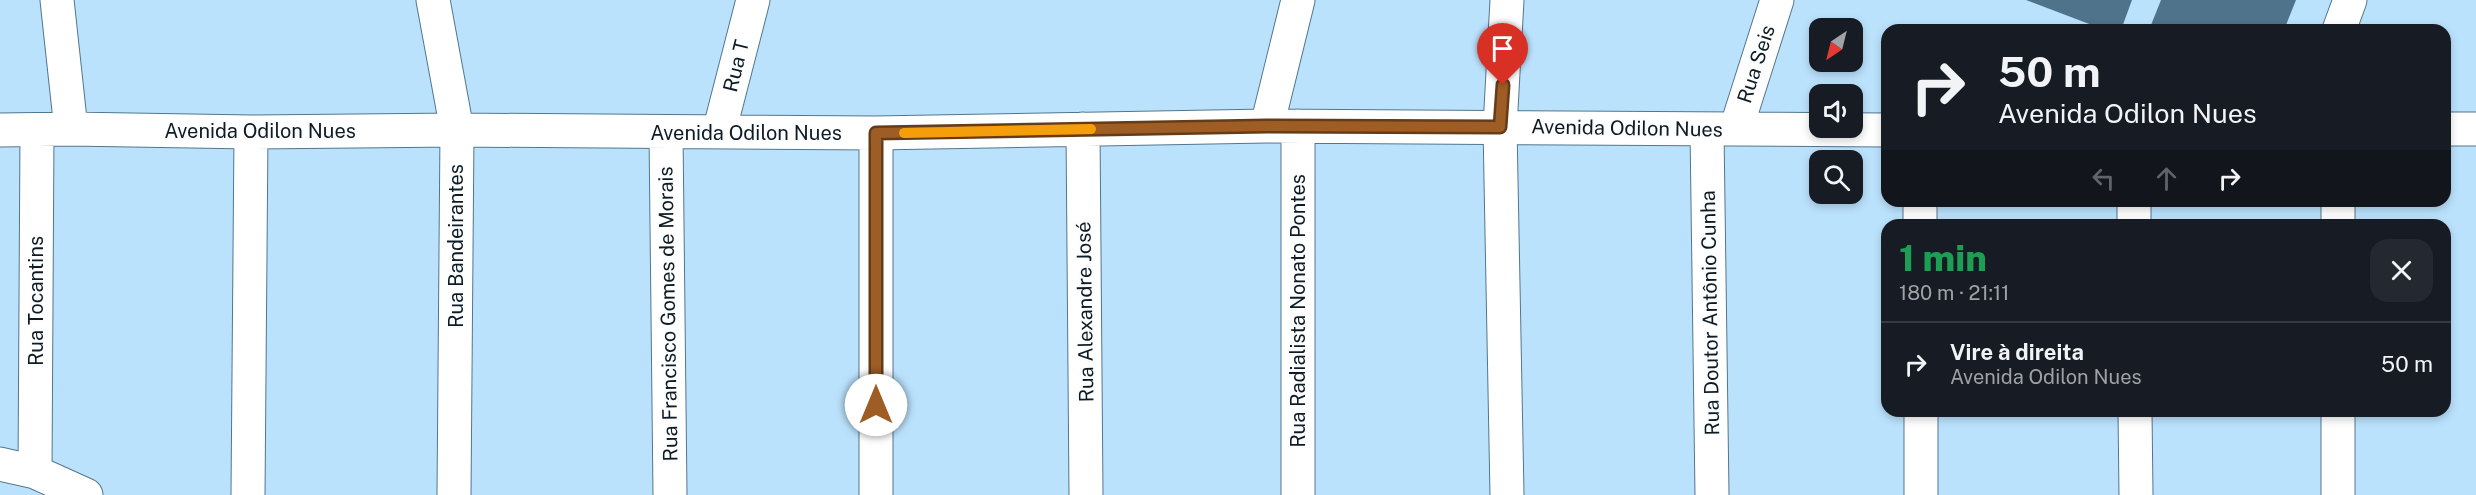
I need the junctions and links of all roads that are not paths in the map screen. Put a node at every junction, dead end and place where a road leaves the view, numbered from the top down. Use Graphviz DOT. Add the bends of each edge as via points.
graph roads {
  1 [pos="57,0"];
  2 [pos="433,0"];
  3 [pos="753,0"];
  4 [pos="1298,0"];
  5 [pos="1507,0"];
  6 [pos="1777,0"];
  7 [pos="2350,0"];
  8 [pos="2341,24"];
  9 [pos="1283,126"];
  10 [pos="1500,127"];
  11 [pos="72,129"];
  12 [pos="1083,129"];
  13 [pos="2451,129"];
  14 [pos="2476,129"];
  15 [pos="0,130"];
  16 [pos="37,130"];
  17 [pos="457,130"];
  18 [pos="1721,130"];
  19 [pos="1881,130"];
  20 [pos="251,132"];
  21 [pos="720,132"];
  22 [pos="666,133"];
  23 [pos="876,133"];
  24 [pos="1921,417"];
  25 [pos="2135,417"];
  26 [pos="2338,417"];
  27 [pos="0,464"];
  28 [pos="35,472"];
  29 [pos="86,495"];
  30 [pos="248,495"];
  31 [pos="454,495"];
  32 [pos="670,495"];
  33 [pos="876,495"];
  34 [pos="1086,495"];
  35 [pos="1298,495"];
  36 [pos="1507,495"];
  37 [pos="1712,495"];
  38 [pos="1921,495"];
  39 [pos="2136,495"];
  40 [pos="2337,495"];
  1 -- 11 [label="street"];
  2 -- 17 [label="street, Rua Bandeirantes"];
  3 -- 21 [label="street, Rua T"];
  4 -- 9 [label="street, Rua Radialista Nonato Pontes"];
  5 -- 10 [label="street"];
  6 -- 18 [label="street, Rua Seis"];
  7 -- 8 [label="street"];
  9 -- 10 [label="street, Avenida Odilon Nues"];
  9 -- 12 [label="street, Avenida Odilon Nues"];
  9 -- 35 [label="street, Rua Radialista Nonato Pontes"];
  10 -- 18 [label="street, Avenida Odilon Nues"];
  10 -- 36 [label="street"];
  11 -- 16 [label="street, Avenida Odilon Nues"];
  11 -- 20 [label="street, Avenida Odilon Nues"];
  12 -- 23 [label="street, Avenida Odilon Nues"];
  12 -- 34 [label="street, Rua Alexandre José"];
  13 -- 14 [label="street"];
  15 -- 16 [label="street, Avenida Odilon Nues"];
  16 -- 28 [label="street, Rua Tocantins"];
  17 -- 20 [label="street, Avenida Odilon Nues"];
  17 -- 22 [label="street, Avenida Odilon Nues"];
  17 -- 31 [label="street, Rua Bandeirantes"];
  18 -- 19 [label="street, Avenida Odilon Nues"];
  18 -- 37 [label="street, Rua Doutor Antônio Cunha"];
  20 -- 30 [label="street"];
  21 -- 22 [label="street, Avenida Odilon Nues"];
  21 -- 23 [label="street, Avenida Odilon Nues"];
  22 -- 32 [label="street, Rua Francisco Gomes de Morais"];
  23 -- 33 [label="street"];
  24 -- 38 [label="street"];
  25 -- 39 [label="street"];
  26 -- 40 [label="street"];
  27 -- 28 [label="street"];
  28 -- 29 [label="street"];
}
